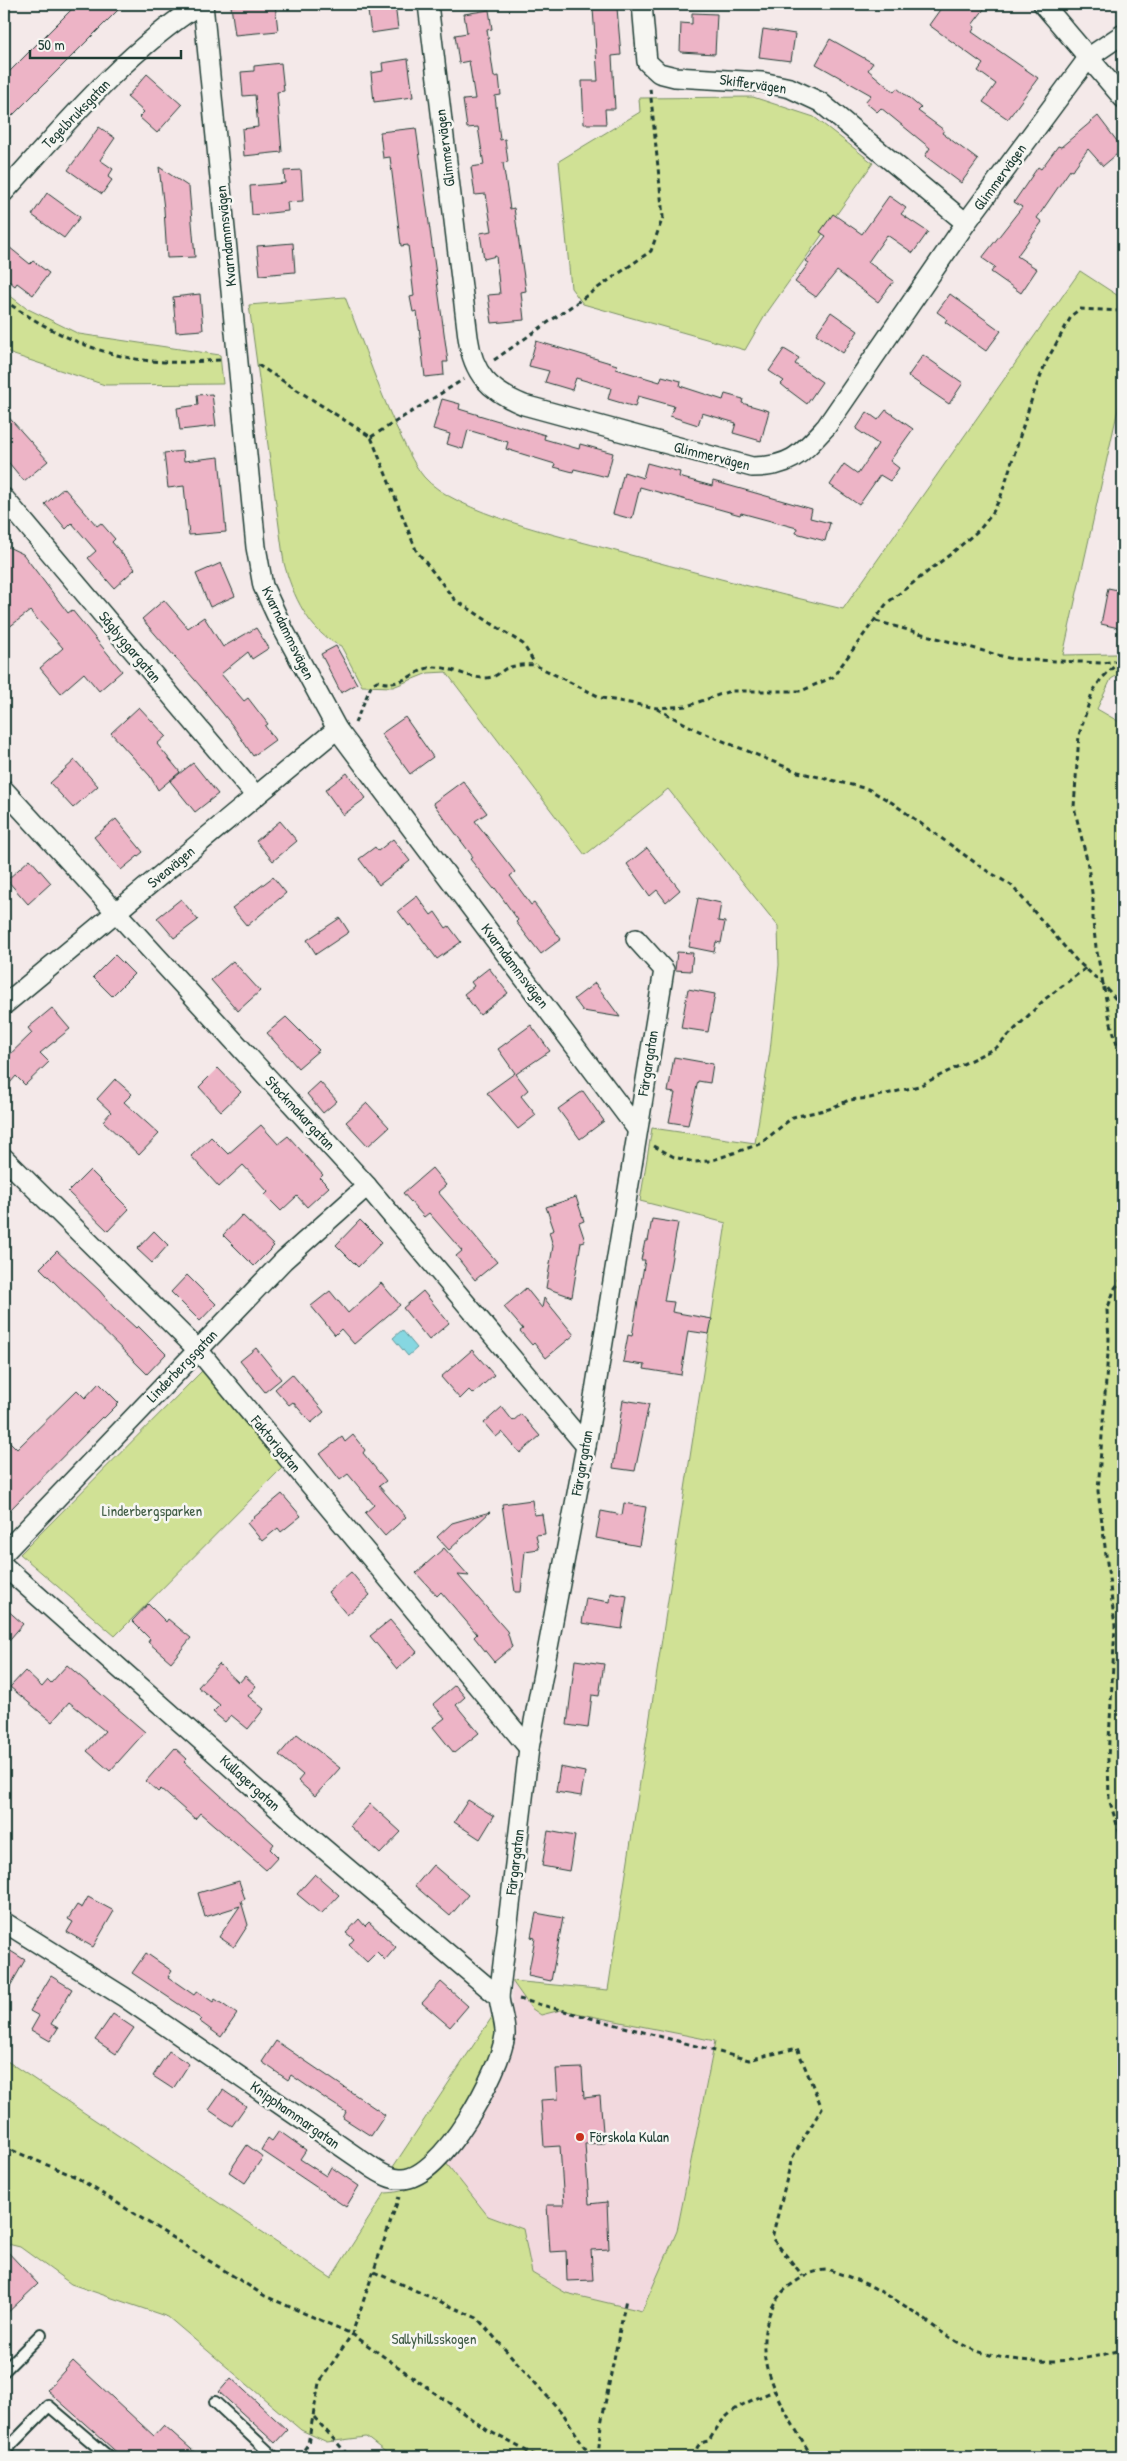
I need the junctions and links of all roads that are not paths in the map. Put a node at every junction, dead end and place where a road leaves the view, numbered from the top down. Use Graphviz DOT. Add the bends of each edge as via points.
graph roads {
  1 [pos="202,4"];
  2 [pos="428,4"];
  3 [pos="642,4"];
  4 [pos="1043,4"];
  5 [pos="1123,34"];
  6 [pos="1089,57"];
  7 [pos="1123,98"];
  8 [pos="4,192"];
  9 [pos="966,223"];
  10 [pos="4,498"];
  11 [pos="344,726"];
  12 [pos="4,790"];
  13 [pos="256,796"];
  14 [pos="116,913"];
  15 [pos="636,939"];
  16 [pos="4,1004"];
  17 [pos="638,1129"];
  18 [pos="4,1158"];
  19 [pos="367,1186"];
  20 [pos="198,1350"];
  21 [pos="586,1446"];
  22 [pos="4,1553"];
  23 [pos="4,1566"];
  24 [pos="529,1748"];
  25 [pos="4,1922"];
  26 [pos="499,1996"];
  27 [pos="41,2334"];
  28 [pos="4,2371"];
  29 [pos="215,2402"];
  30 [pos="4,2452"];
  31 [pos="109,2457"];
  32 [pos="274,2457"];
  1 -- 8 [label="street, Tegelbruksgatan" via="163,28 76,113"];
  1 -- 11 [label="street, Kvarndammsvägen" via="256,547 263,586 282,628"];
  2 -- 9 [label="street, Glimmervägen" via="471,356 489,385 504,397 728,462 752,467 773,467 789,462 826,427"];
  3 -- 9 [label="street, Skiffervägen" via="647,62 659,73 675,77 762,82 790,88 820,102"];
  4 -- 6 [label="street"];
  5 -- 6 [label="street, Glimmervägen"];
  6 -- 7 [label="street"];
  6 -- 9 [label="street, Glimmervägen"];
  10 -- 13 [label="street, Sågbyggargatan"];
  11 -- 13 [label="street, Sveavägen"];
  11 -- 17 [label="street, Kvarndammsvägen"];
  12 -- 14 [label="street, Stockmakargatan"];
  13 -- 14 [label="street, Sveavägen"];
  14 -- 16 [label="street, Sveavägen"];
  14 -- 19 [label="street, Stockmakargatan"];
  15 -- 17 [label="street, Färgargatan" via="664,970"];
  17 -- 21 [label="street, Färgargatan"];
  18 -- 20 [label="street, Faktorigatan"];
  19 -- 20 [label="street, Linderbergsgatan" via="284,1260"];
  19 -- 21 [label="street, Stockmakargatan"];
  20 -- 22 [label="street, Linderbergsgatan"];
  20 -- 24 [label="street, Faktorigatan"];
  21 -- 24 [label="street, Färgargatan"];
  23 -- 26 [label="street, Kullagergatan" via="310,1837"];
  24 -- 26 [label="street, Färgargatan"];
  25 -- 26 [label="street, Knipphammargatan" via="124,1997 374,2169 388,2177 403,2180 418,2175 434,2163 454,2140 497,2066 505,2034"];
  27 -- 28 [label="lane"];
  29 -- 32 [label="lane"];
  30 -- 31 [label="lane" via="49,2406"];
}
